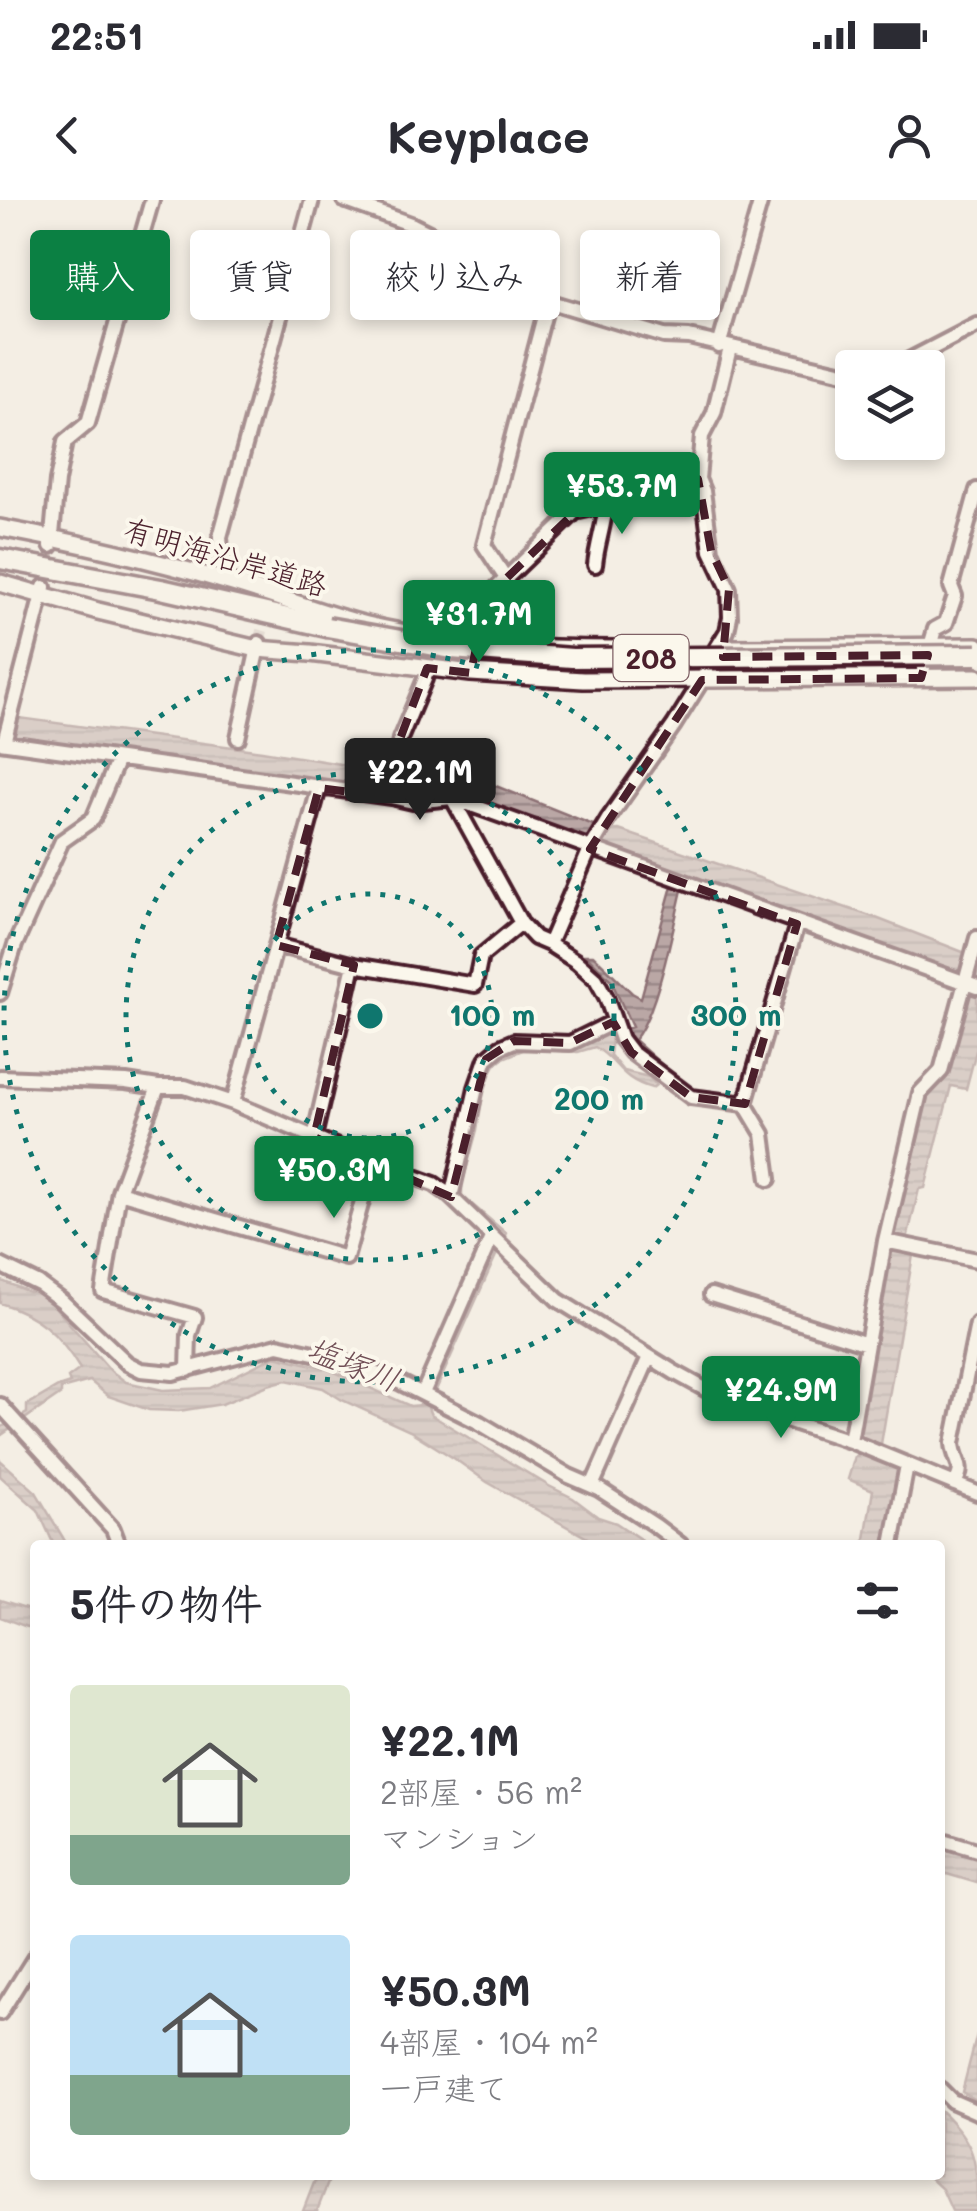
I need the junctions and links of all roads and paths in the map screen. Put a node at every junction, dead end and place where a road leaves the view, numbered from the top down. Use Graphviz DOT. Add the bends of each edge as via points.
graph roads {
  1 [pos="152,200"];
  2 [pos="312,200"];
  3 [pos="345,200"];
  4 [pos="760,200"];
  5 [pos="422,230"];
  6 [pos="560,305"];
  7 [pos="543,320"];
  8 [pos="977,325"];
  9 [pos="725,347"];
  10 [pos="929,350"];
  11 [pos="835,371"];
  12 [pos="698,479"];
  13 [pos="977,490"];
  14 [pos="606,505"];
  15 [pos="0,528"];
  16 [pos="52,542"];
  17 [pos="0,559"];
  18 [pos="595,565"];
  19 [pos="222,580"];
  20 [pos="507,580"];
  21 [pos="0,583"];
  22 [pos="42,591"];
  23 [pos="480,642"];
  24 [pos="258,646"];
  25 [pos="931,646"];
  26 [pos="977,646"];
  27 [pos="792,647"];
  28 [pos="716,649"];
  29 [pos="977,655"];
  30 [pos="426,668"];
  31 [pos="471,673"];
  32 [pos="977,677"];
  33 [pos="921,678"];
  34 [pos="794,679"];
  35 [pos="702,680"];
  36 [pos="238,738"];
  37 [pos="2,742"];
  38 [pos="118,759"];
  39 [pos="318,788"];
  40 [pos="391,797"];
  41 [pos="452,798"];
  42 [pos="590,849"];
  43 [pos="520,923"];
  44 [pos="797,924"];
  45 [pos="977,938"];
  46 [pos="549,944"];
  47 [pos="276,946"];
  48 [pos="354,964"];
  49 [pos="971,985"];
  50 [pos="0,993"];
  51 [pos="614,1022"];
  52 [pos="0,1077"];
  53 [pos="158,1087"];
  54 [pos="233,1102"];
  55 [pos="745,1104"];
  56 [pos="314,1136"];
  57 [pos="373,1162"];
  58 [pos="769,1179"];
  59 [pos="120,1192"];
  60 [pos="451,1197"];
  61 [pos="492,1238"];
  62 [pos="889,1242"];
  63 [pos="977,1260"];
  64 [pos="0,1265"];
  65 [pos="711,1296"];
  66 [pos="977,1324"];
  67 [pos="867,1344"];
  68 [pos="648,1357"];
  69 [pos="188,1370"];
  70 [pos="423,1393"];
  71 [pos="0,1404"];
  72 [pos="854,1443"];
  73 [pos="908,1464"];
  74 [pos="954,1484"];
  75 [pos="592,1486"];
  76 [pos="977,1493"];
  77 [pos="117,1540"];
  78 [pos="674,1540"];
  79 [pos="893,1540"];
  80 [pos="945,1841"];
  81 [pos="977,1850"];
  82 [pos="30,1965"];
  83 [pos="0,2013"];
  84 [pos="945,2095"];
  85 [pos="977,2112"];
  1 -- 16 [label="street" via="88,423 65,442"];
  2 -- 19 [label="street" via="220,536"];
  3 -- 5 [label="street"];
  4 -- 9 [label="street"];
  6 -- 9 [label="street"];
  7 -- 20 [label="street" via="484,545"];
  8 -- 10 [label="street"];
  9 -- 11 [label="street"];
  9 -- 12 [label="street"];
  12 -- 14 [label="street" via="624,466"];
  12 -- 28 [label="street" via="711,551 729,589 728,632"];
  13 -- 25 [label="street" via="955,596"];
  14 -- 18 [label="street"];
  14 -- 20 [label="street" via="575,512"];
  15 -- 16 [label="main road, 有明海沿岸道路"];
  16 -- 19 [label="main road, 有明海沿岸道路"];
  17 -- 29 [label="highway, 208, bridge" via="452,649 572,658"];
  19 -- 23 [label="main road, 有明海沿岸道路" via="366,625"];
  20 -- 23 [label="street" via="486,598"];
  21 -- 22 [label="main road"];
  22 -- 24 [label="main road"];
  22 -- 37 [label="street"];
  23 -- 28 [label="main road, 有明海沿岸道路"];
  23 -- 31 [label="street"];
  24 -- 30 [label="main road"];
  24 -- 36 [label="street"];
  25 -- 26 [label="main road, 有明海沿岸道路"];
  25 -- 27 [label="main road, 有明海沿岸道路"];
  25 -- 33 [label="street"];
  27 -- 28 [label="main road, 有明海沿岸道路"];
  27 -- 34 [label="street"];
  28 -- 35 [label="street"];
  30 -- 31 [label="main road"];
  30 -- 40 [label="street" via="400,740"];
  31 -- 35 [label="main road"];
  32 -- 33 [label="main road"];
  33 -- 34 [label="main road"];
  34 -- 35 [label="main road"];
  35 -- 42 [label="street"];
  37 -- 38 [label="street"];
  38 -- 39 [label="street"];
  38 -- 50 [label="street" via="93,819 62,841"];
  39 -- 40 [label="street"];
  39 -- 47 [label="street"];
  40 -- 41 [label="street"];
  41 -- 42 [label="street"];
  41 -- 43 [label="street"];
  42 -- 44 [label="street"];
  42 -- 46 [label="street"];
  43 -- 46 [label="street"];
  43 -- 48 [label="street" via="481,956 475,985"];
  44 -- 49 [label="street"];
  44 -- 55 [label="street"];
  45 -- 49 [label="street"];
  46 -- 51 [label="street" via="596,978"];
  47 -- 48 [label="street"];
  47 -- 54 [label="street"];
  48 -- 56 [label="street"];
  49 -- 62 [label="street" via="940,1070 920,1093"];
  51 -- 55 [label="street" via="631,1052 692,1097"];
  51 -- 60 [label="street" via="570,1043 514,1041 486,1059"];
  52 -- 53 [label="street"];
  53 -- 54 [label="street"];
  53 -- 59 [label="street"];
  54 -- 56 [label="street"];
  55 -- 58 [label="street" via="763,1134"];
  56 -- 57 [label="street"];
  57 -- 59 [label="street" via="346,1258"];
  57 -- 60 [label="street"];
  59 -- 69 [label="street" via="103,1291 195,1316"];
  60 -- 61 [label="street"];
  61 -- 68 [label="street" via="558,1300"];
  61 -- 70 [label="street"];
  62 -- 63 [label="street"];
  62 -- 67 [label="street"];
  64 -- 69 [label="street" via="62,1301 127,1363 172,1374"];
  65 -- 67 [label="street"];
  66 -- 74 [label="street" via="953,1443 960,1468"];
  67 -- 72 [label="street"];
  68 -- 72 [label="street" via="725,1400"];
  68 -- 75 [label="street"];
  69 -- 70 [label="street" via="278,1345 331,1357"];
  70 -- 75 [label="street"];
  71 -- 77 [label="street"];
  72 -- 73 [label="street"];
  73 -- 74 [label="street"];
  73 -- 79 [label="street"];
  74 -- 76 [label="street"];
  75 -- 78 [label="street"];
  80 -- 81 [label="street"];
  82 -- 83 [label="street"];
  84 -- 85 [label="street"];
}
